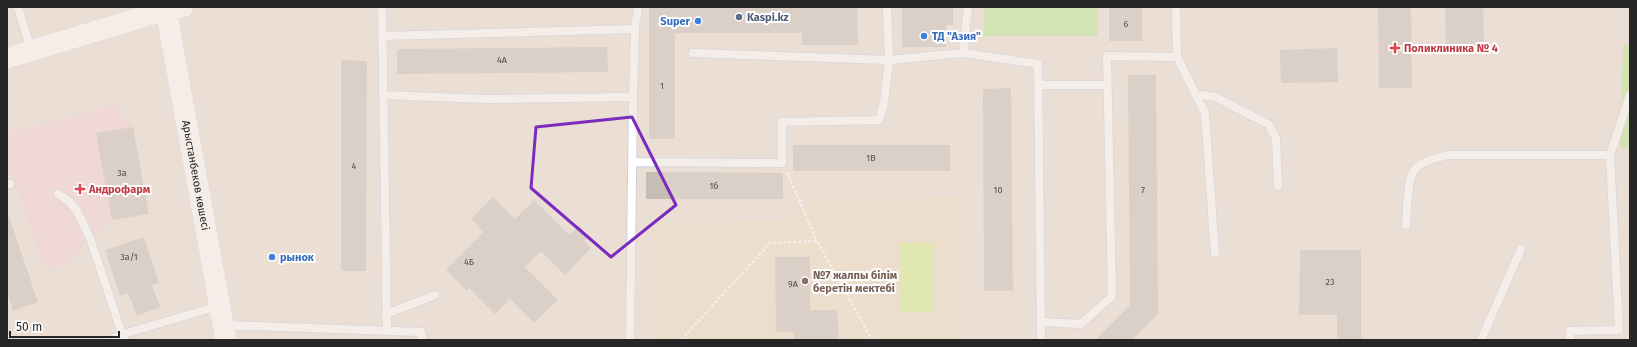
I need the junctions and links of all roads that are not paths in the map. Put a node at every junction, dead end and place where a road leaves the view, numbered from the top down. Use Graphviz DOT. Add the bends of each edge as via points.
graph roads {
  1 [pos="18,7"];
  2 [pos="382,7"];
  3 [pos="638,7"];
  4 [pos="887,7"];
  5 [pos="968,7"];
  6 [pos="1176,7"];
  7 [pos="175,9"];
  8 [pos="635,29"];
  9 [pos="383,36"];
  10 [pos="31,51"];
  11 [pos="693,53"];
  12 [pos="963,53"];
  13 [pos="1177,57"];
  14 [pos="7,58"];
  15 [pos="889,60"];
  16 [pos="1038,85"];
  17 [pos="1107,85"];
  18 [pos="384,95"];
  19 [pos="1630,95"];
  20 [pos="1198,96"];
  21 [pos="634,97"];
  22 [pos="1610,155"];
  23 [pos="633,162"];
  24 [pos="1278,186"];
  25 [pos="58,194"];
  26 [pos="1406,225"];
  27 [pos="1521,249"];
  28 [pos="1215,252"];
  29 [pos="435,295"];
  30 [pos="386,314"];
  31 [pos="1041,322"];
  32 [pos="223,323"];
  33 [pos="387,331"];
  34 [pos="1570,331"];
  35 [pos="124,337"];
  36 [pos="109,340"];
  37 [pos="422,340"];
  38 [pos="630,340"];
  39 [pos="1041,340"];
  40 [pos="1481,340"];
  41 [pos="1563,340"];
  42 [pos="1570,340"];
  1 -- 10 [label="lane"];
  2 -- 9 [label="lane"];
  3 -- 8 [label="lane"];
  4 -- 15 [label="lane"];
  5 -- 12 [label="lane"];
  6 -- 13 [label="lane"];
  7 -- 10 [label="street"];
  7 -- 32 [label="street, Арыстанбеков көшесі"];
  8 -- 9 [label="lane"];
  8 -- 21 [label="lane"];
  9 -- 18 [label="lane"];
  10 -- 14 [label="street"];
  11 -- 15 [label="lane"];
  12 -- 15 [label="lane"];
  12 -- 16 [label="lane" via="1038,64"];
  13 -- 17 [label="lane" via="1107,56"];
  13 -- 20 [label="lane"];
  15 -- 23 [label="lane" via="880,120 782,122 782,163"];
  16 -- 17 [label="lane"];
  16 -- 31 [label="lane"];
  17 -- 31 [label="lane" via="1112,296 1081,324"];
  18 -- 21 [label="lane" via="486,99"];
  18 -- 30 [label="lane"];
  19 -- 22 [label="lane"];
  20 -- 24 [label="lane" via="1215,97 1268,124 1276,138"];
  20 -- 28 [label="lane" via="1205,113"];
  21 -- 23 [label="lane"];
  22 -- 26 [label="lane" via="1449,155 1430,160 1414,170 1410,182"];
  22 -- 34 [label="lane" via="1619,330"];
  23 -- 38 [label="lane"];
  25 -- 35 [label="lane" via="77,210 90,238"];
  27 -- 40 [label="lane"];
  29 -- 30 [label="lane"];
  30 -- 33 [label="lane"];
  31 -- 39 [label="lane"];
  32 -- 33 [label="lane"];
  32 -- 35 [label="lane"];
  33 -- 37 [label="lane" via="421,332"];
  34 -- 41 [label="lane"];
  34 -- 42 [label="lane"];
  35 -- 36 [label="lane"];
}
